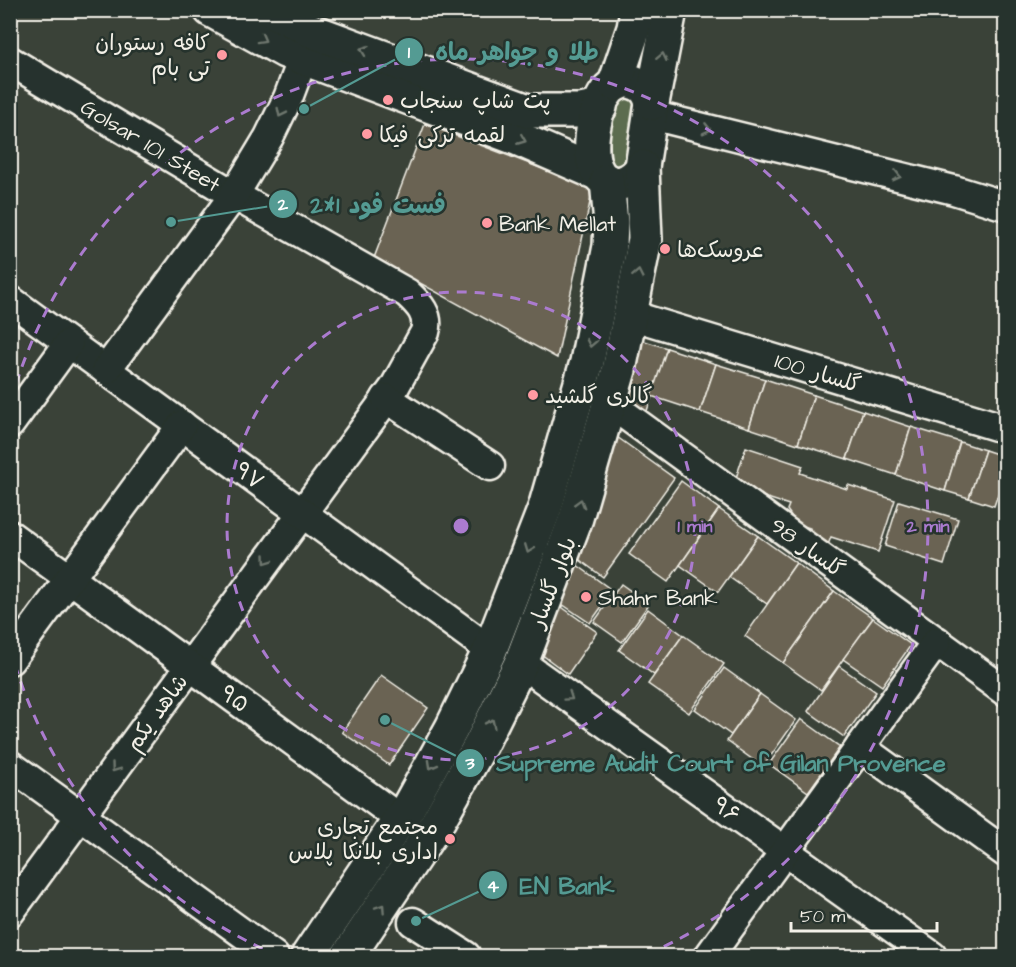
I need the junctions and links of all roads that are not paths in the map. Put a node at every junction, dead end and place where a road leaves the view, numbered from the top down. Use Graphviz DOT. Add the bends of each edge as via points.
graph roads {
  1 [pos="211,10"];
  2 [pos="271,10"];
  3 [pos="637,10"];
  4 [pos="670,10"];
  5 [pos="308,45"];
  6 [pos="10,61"];
  7 [pos="607,95"];
  8 [pos="651,109"];
  9 [pos="642,167"];
  10 [pos="602,177"];
  11 [pos="234,195"];
  12 [pos="1005,206"];
  13 [pos="10,300"];
  14 [pos="630,315"];
  15 [pos="425,332"];
  16 [pos="69,344"];
  17 [pos="106,370"];
  18 [pos="386,398"];
  19 [pos="609,403"];
  20 [pos="10,424"];
  21 [pos="182,425"];
  22 [pos="1005,429"];
  23 [pos="490,466"];
  24 [pos="302,513"];
  25 [pos="10,535"];
  26 [pos="70,578"];
  27 [pos="936,641"];
  28 [pos="490,650"];
  29 [pos="10,660"];
  30 [pos="521,663"];
  31 [pos="190,665"];
  32 [pos="1005,692"];
  33 [pos="860,747"];
  34 [pos="10,765"];
  35 [pos="80,816"];
  36 [pos="400,819"];
  37 [pos="785,851"];
  38 [pos="1005,853"];
  39 [pos="10,912"];
  40 [pos="413,922"];
  41 [pos="710,956"];
  42 [pos="274,957"];
  43 [pos="308,957"];
  44 [pos="348,957"];
  45 [pos="466,957"];
  46 [pos="932,957"];
  1 -- 5 [label="main road, one-way" via="285,51"];
  2 -- 5 [label="main road"];
  3 -- 7 [label="main road, بلوار گلسار" via="634,28"];
  8 -- 4 [label="main road, بلوار گلسار, one-way"];
  7 -- 5 [label="main road, one-way" via="581,111 528,111"];
  5 -- 10 [label="main road, one-way"];
  5 -- 11 [label="street, one-way" via="270,137"];
  6 -- 11 [label="street, Golsar 101 Steet"];
  7 -- 8 [label="main road" via="625,80 636,82 650,94"];
  7 -- 10 [label="main road, بلوار گلسار" via="595,122 592,148"];
  8 -- 9 [label="main road, بلوار گلسار"];
  8 -- 12 [label="street, one-way"];
  9 -- 10 [label="main road" via="637,176 619,184"];
  14 -- 9 [label="main road, بلوار گلسار, one-way" via="645,239"];
  10 -- 28 [label="main road, بلوار گلسار, one-way" via="611,224 610,246 587,362 545,508"];
  11 -- 15 [label="street, Golsar 101 Steet" via="407,293 425,315"];
  11 -- 17 [label="street"];
  13 -- 16 [label="street, ۹۷"];
  14 -- 19 [label="main road, بلوار گلسار"];
  14 -- 22 [label="street, گلسار 100"];
  15 -- 18 [label="street, شاهد یکم"];
  16 -- 17 [label="street, ۹۷"];
  16 -- 20 [label="street"];
  17 -- 21 [label="street, ۹۷"];
  18 -- 23 [label="street"];
  18 -- 24 [label="street, شاهد یکم"];
  19 -- 27 [label="street, گلسار 98"];
  30 -- 19 [label="main road, بلوار گلسار, one-way" via="576,518"];
  21 -- 24 [label="street, ۹۷"];
  21 -- 26 [label="street"];
  24 -- 28 [label="street, ۹۷"];
  24 -- 31 [label="street, شاهد یکم, one-way"];
  25 -- 26 [label="street, ۹۵"];
  26 -- 29 [label="street"];
  26 -- 31 [label="street, ۹۵"];
  27 -- 32 [label="street, گلسار 98"];
  27 -- 33 [label="street"];
  28 -- 36 [label="main road, بلوار گلسار, one-way" via="452,728"];
  30 -- 37 [label="street, ۹۶, one-way"];
  44 -- 30 [label="main road, بلوار گلسار, one-way" via="438,823"];
  31 -- 35 [label="street, شاهد یکم, one-way"];
  31 -- 36 [label="street, ۹۵"];
  33 -- 37 [label="street"];
  33 -- 38 [label="street"];
  34 -- 35 [label="street"];
  35 -- 39 [label="street, شاهد یکم"];
  35 -- 42 [label="street"];
  36 -- 43 [label="main road, بلوار گلسار"];
  37 -- 41 [label="street"];
  37 -- 46 [label="street, ۹۶"];
  40 -- 45 [label="street"];
}
